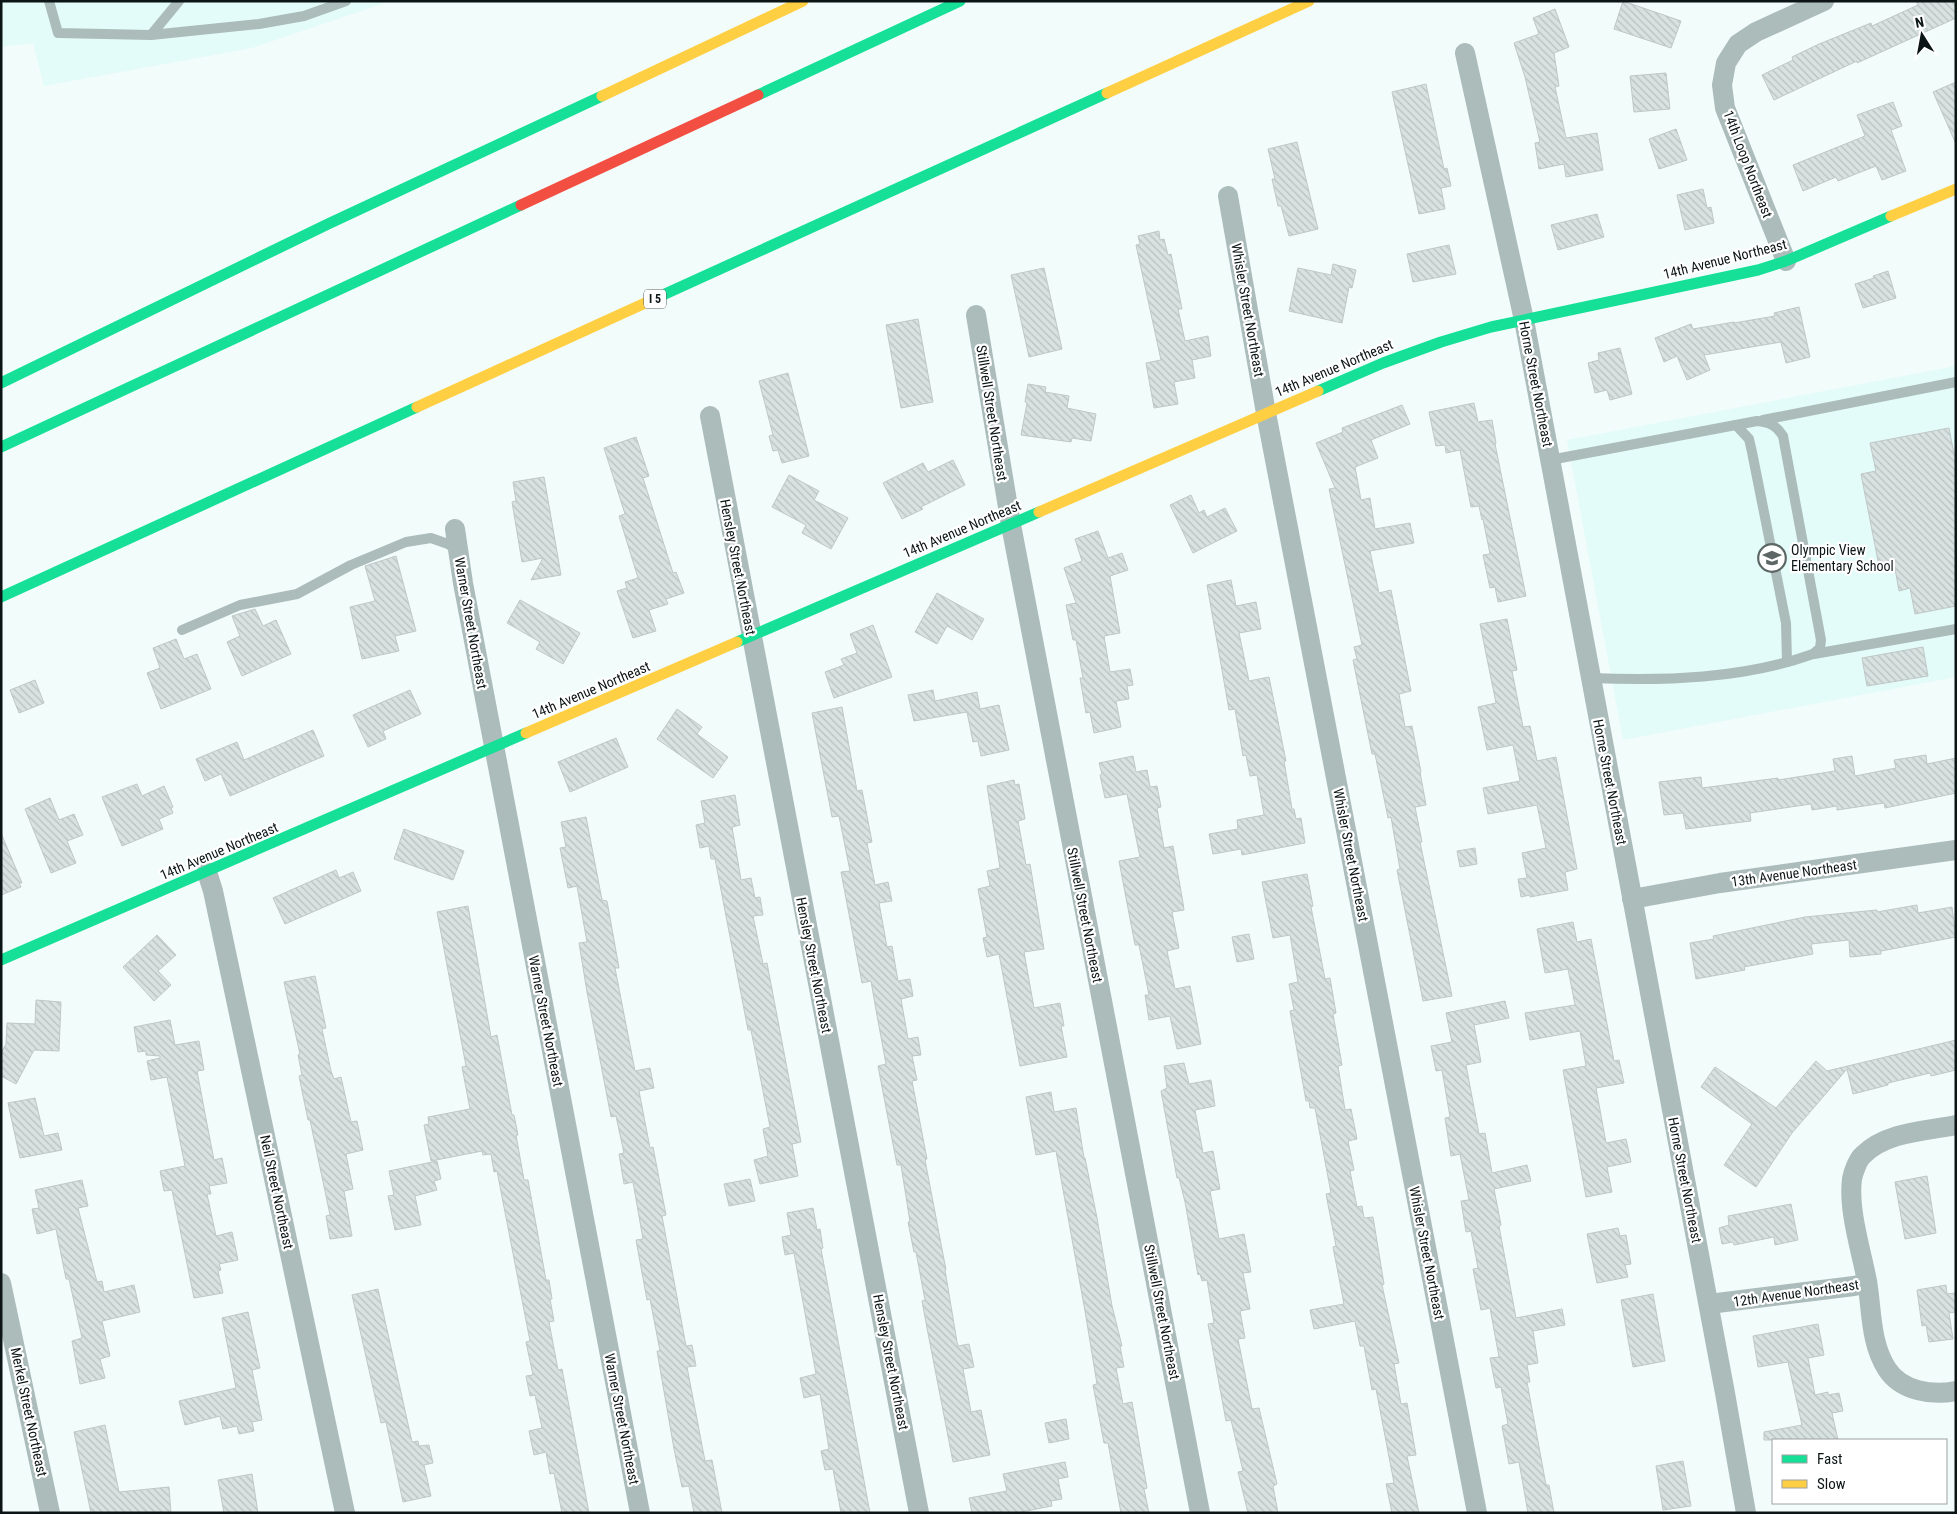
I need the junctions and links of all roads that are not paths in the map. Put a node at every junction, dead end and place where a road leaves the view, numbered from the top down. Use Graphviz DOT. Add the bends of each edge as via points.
graph roads {
  1 [pos="49,1"];
  2 [pos="179,1"];
  3 [pos="346,1"];
  4 [pos="803,1"];
  5 [pos="960,1"];
  6 [pos="1309,1"];
  7 [pos="1824,1"];
  8 [pos="151,35"];
  9 [pos="1465,54"];
  10 [pos="1956,189"];
  11 [pos="1228,196"];
  12 [pos="1786,261"];
  13 [pos="976,315"];
  14 [pos="1524,320"];
  15 [pos="1956,382"];
  16 [pos="1,383"];
  17 [pos="1266,413"];
  18 [pos="710,416"];
  19 [pos="1757,421"];
  20 [pos="1736,425"];
  21 [pos="1,447"];
  22 [pos="1550,460"];
  23 [pos="1011,525"];
  24 [pos="455,529"];
  25 [pos="459,551"];
  26 [pos="1,597"];
  27 [pos="1956,629"];
  28 [pos="182,630"];
  29 [pos="751,637"];
  30 [pos="1813,654"];
  31 [pos="1787,662"];
  32 [pos="1591,678"];
  33 [pos="494,748"];
  34 [pos="1956,850"];
  35 [pos="207,872"];
  36 [pos="1632,898"];
  37 [pos="1,960"];
  38 [pos="1956,1125"];
  39 [pos="1,1283"];
  40 [pos="1867,1283"];
  41 [pos="1708,1304"];
  42 [pos="1956,1391"];
  43 [pos="50,1513"];
  44 [pos="345,1513"];
  45 [pos="640,1513"];
  46 [pos="920,1513"];
  47 [pos="1200,1513"];
  48 [pos="1477,1513"];
  49 [pos="1746,1513"];
  1 -- 8 [label="lane" via="58,33"];
  2 -- 8 [label="lane"];
  3 -- 8 [label="lane" via="304,16 259,24"];
  4 -- 16 [label="main road" via="328,224"];
  5 -- 21 [label="main road"];
  6 -- 26 [label="main road, I 5"];
  7 -- 12 [label="street, 14th Loop Northeast" via="1756,32 1738,44 1726,63 1722,85 1725,108"];
  9 -- 14 [label="street, Horne Street Northeast"];
  10 -- 12 [label="main road, 14th Avenue Northeast"];
  11 -- 17 [label="street, Whisler Street Northeast"];
  12 -- 14 [label="main road, 14th Avenue Northeast" via="1758,270"];
  13 -- 23 [label="street, Stillwell Street Northeast"];
  14 -- 17 [label="main road, 14th Avenue Northeast" via="1491,327 1382,363"];
  14 -- 22 [label="street, Horne Street Northeast"];
  15 -- 19 [label="lane"];
  17 -- 23 [label="main road, 14th Avenue Northeast"];
  17 -- 48 [label="street, Whisler Street Northeast"];
  18 -- 29 [label="street, Hensley Street Northeast"];
  19 -- 20 [label="lane"];
  19 -- 30 [label="lane" via="1768,422 1783,436 1821,640 1820,648"];
  20 -- 22 [label="lane"];
  20 -- 31 [label="lane" via="1749,439 1752,452 1786,623"];
  22 -- 32 [label="street, Horne Street Northeast"];
  23 -- 29 [label="main road, 14th Avenue Northeast"];
  23 -- 47 [label="street, Stillwell Street Northeast"];
  24 -- 25 [label="street, Warner Street Northeast"];
  25 -- 28 [label="lane" via="430,538 406,542 351,565 297,594 240,605"];
  25 -- 33 [label="street, Warner Street Northeast"];
  27 -- 30 [label="lane"];
  29 -- 33 [label="main road, 14th Avenue Northeast"];
  29 -- 46 [label="street, Hensley Street Northeast"];
  30 -- 31 [label="lane"];
  31 -- 32 [label="lane" via="1689,678"];
  32 -- 36 [label="street, Horne Street Northeast"];
  33 -- 35 [label="main road, 14th Avenue Northeast"];
  33 -- 45 [label="street, Warner Street Northeast"];
  34 -- 36 [label="street, 13th Avenue Northeast"];
  35 -- 37 [label="main road, 14th Avenue Northeast"];
  35 -- 44 [label="street, Neil Street Northeast"];
  36 -- 41 [label="street, Horne Street Northeast"];
  38 -- 40 [label="street" via="1881,1142 1861,1156 1852,1178 1852,1202"];
  39 -- 43 [label="street, Merkel Street Northeast"];
  40 -- 41 [label="street, 12th Avenue Northeast"];
  40 -- 42 [label="street, 12th Avenue Northeast" via="1872,1326 1878,1350 1888,1370 1903,1385 1923,1392"];
  41 -- 49 [label="street, Horne Street Northeast"];
}
